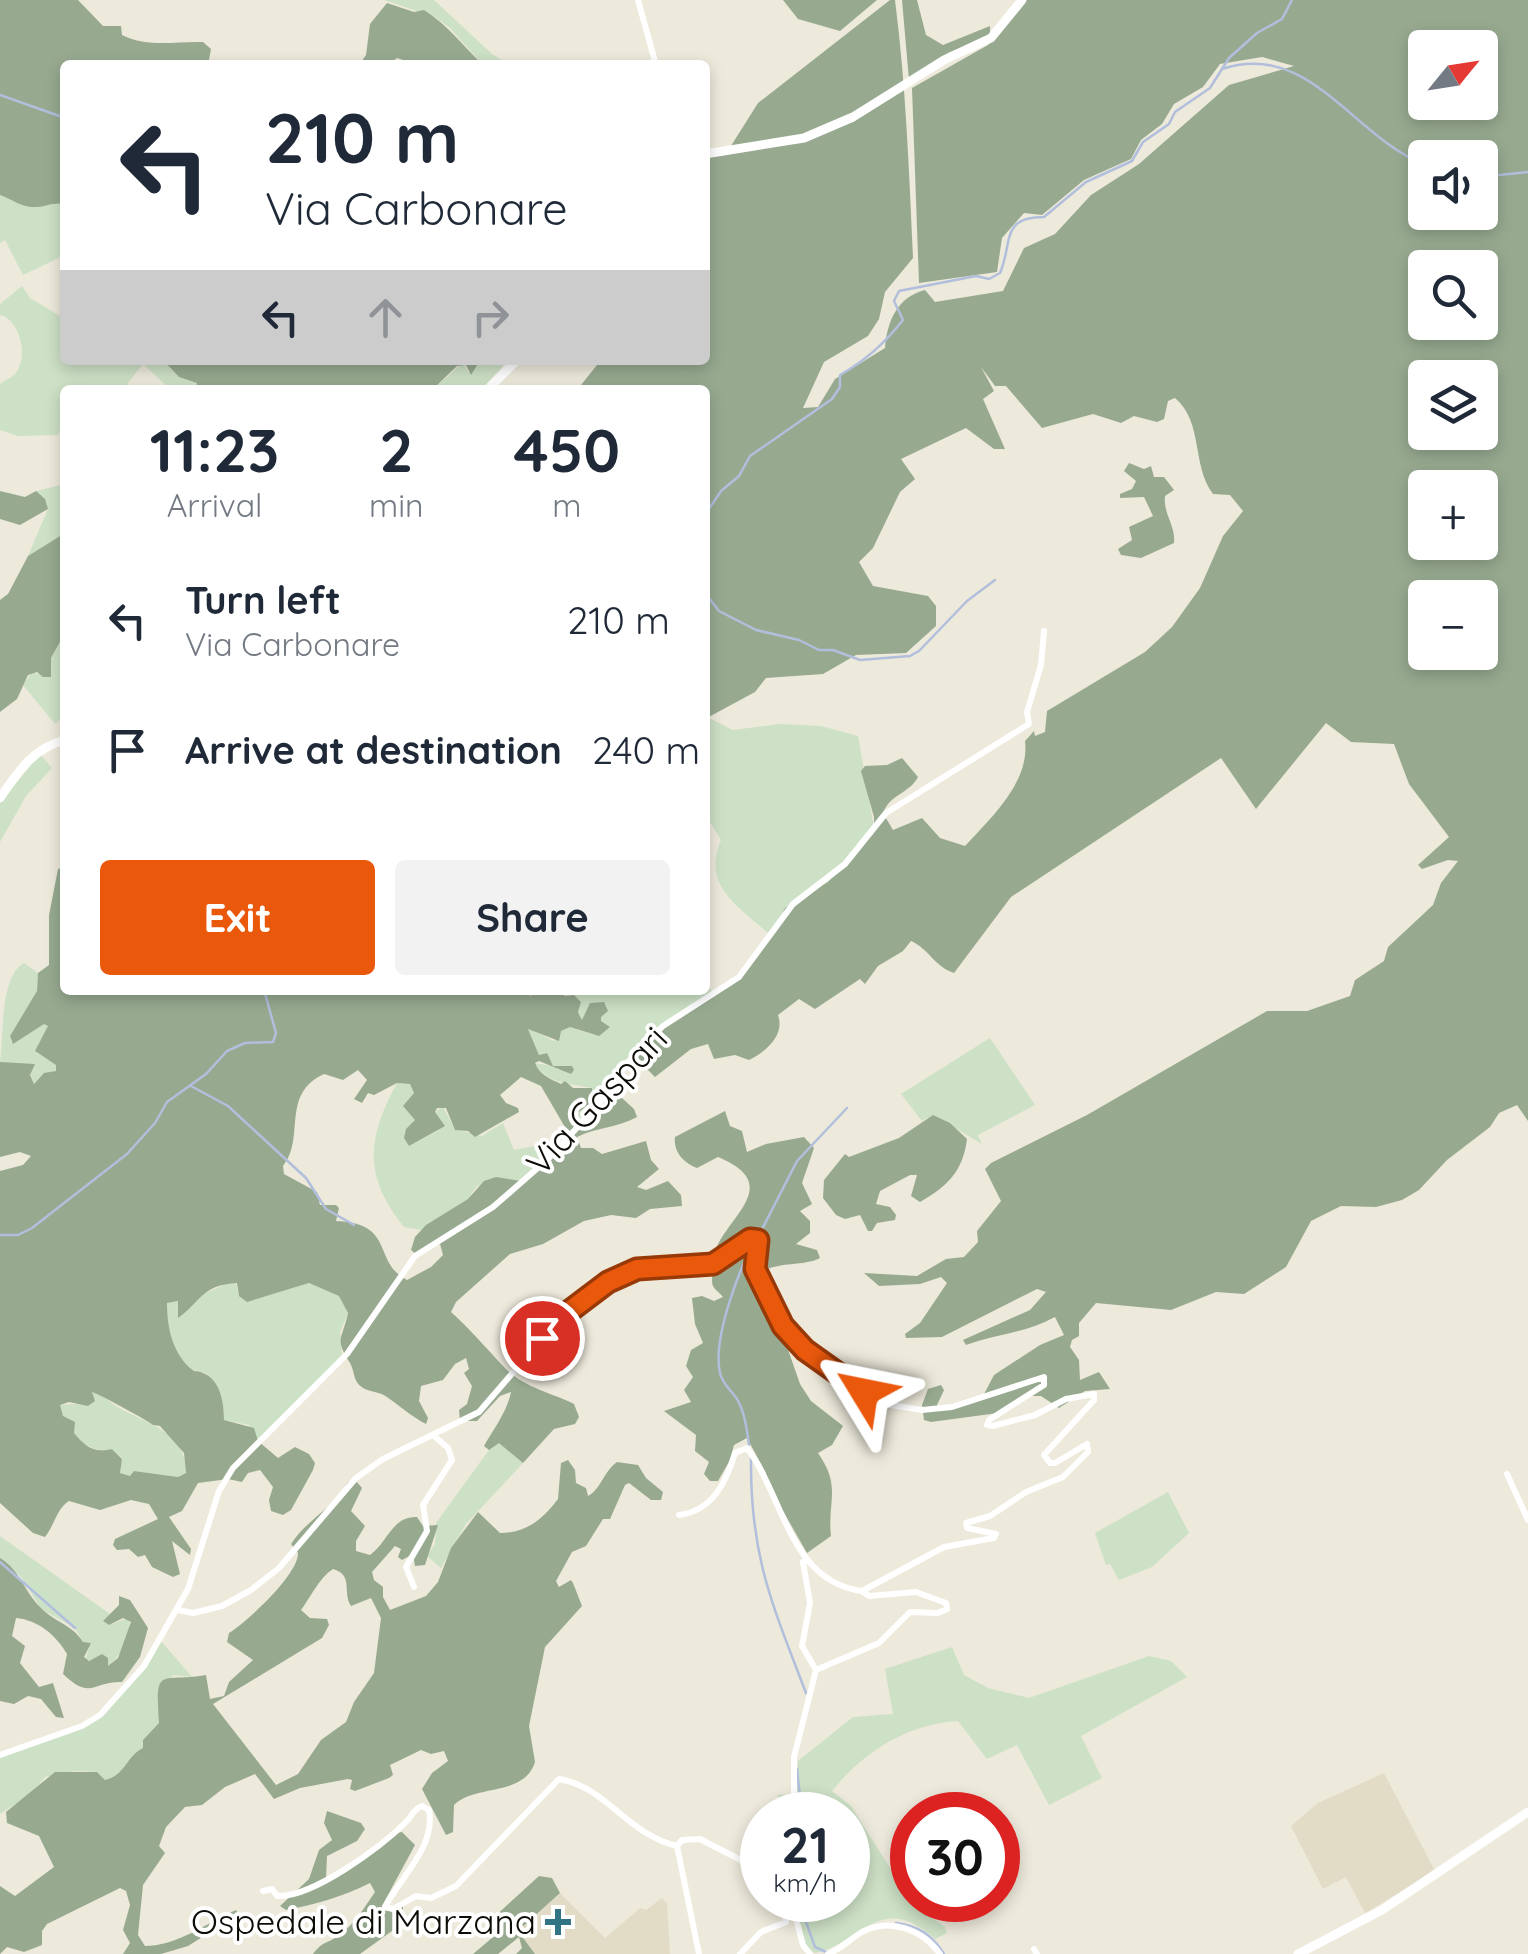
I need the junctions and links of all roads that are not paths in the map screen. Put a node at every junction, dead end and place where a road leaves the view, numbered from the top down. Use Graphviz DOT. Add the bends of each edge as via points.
graph roads {
  1 [pos="638,0"];
  2 [pos="1022,0"];
  3 [pos="655,60"];
  4 [pos="710,153"];
  5 [pos="512,365"];
  6 [pos="492,385"];
  7 [pos="1044,632"];
  8 [pos="60,742"];
  9 [pos="0,798"];
  10 [pos="710,995"];
  11 [pos="710,995"];
  12 [pos="434,1436"];
  13 [pos="1507,1474"];
  14 [pos="678,1516"];
  15 [pos="1528,1520"];
  16 [pos="807,1561"];
  17 [pos="414,1587"];
  18 [pos="862,1591"];
  19 [pos="178,1610"];
  20 [pos="816,1670"];
  21 [pos="0,1755"];
  22 [pos="794,1792"];
  23 [pos="1528,1812"];
  24 [pos="678,1846"];
  25 [pos="740,1859"];
  26 [pos="263,1891"];
  27 [pos="786,1922"];
  28 [pos="795,1922"];
  29 [pos="805,1952"];
  30 [pos="698,1954"];
  31 [pos="740,1954"];
  32 [pos="828,1954"];
  33 [pos="940,1954"];
  34 [pos="1298,1954"];
  1 -- 3 [label="street"];
  2 -- 4 [label="street" via="990,38 853,117 804,138"];
  5 -- 6 [label="street"];
  7 -- 11 [label="street, Via Gaspari" via="1028,724 886,813 845,864 793,904 739,976"];
  8 -- 9 [label="street" via="24,763"];
  10 -- 19 [label="street, Via Gaspari" via="662,1026 548,1159 493,1207 415,1256 347,1354 233,1468 219,1490"];
  12 -- 17 [label="street" via="452,1460 423,1505 427,1532 406,1567"];
  12 -- 18 [label="street" via="479,1412 559,1319 608,1282 637,1269 713,1264 750,1239 758,1240 755,1269 792,1338 884,1404 952,1407 1044,1377 1035,1394 989,1420 993,1426 1094,1394 1044,1455 1055,1463 1087,1444 1077,1464 1063,1478 966,1523 994,1538 944,1547"];
  12 -- 19 [label="street" via="356,1478 279,1568 251,1590 222,1606"];
  13 -- 15 [label="street"];
  14 -- 16 [label="street" via="708,1505 735,1453 747,1448"];
  16 -- 18 [label="street" via="841,1588"];
  16 -- 20 [label="street" via="810,1603 802,1646"];
  18 -- 20 [label="street" via="916,1592 947,1608 910,1612 879,1642"];
  19 -- 21 [label="street, Via Gaspari" via="144,1666 100,1714"];
  20 -- 22 [label="street" via="794,1757"];
  23 -- 34 [label="street" via="1348,1930"];
  24 -- 25 [label="street" via="700,1838"];
  24 -- 26 [label="street" via="628,1824 582,1785 559,1779 470,1876 431,1898 416,1896 385,1908 429,1840 429,1810 422,1806 352,1865 321,1882 288,1897"];
  24 -- 30 [label="street"];
  27 -- 31 [label="street" via="760,1932"];
  28 -- 29 [label="street"];
  32 -- 33 [label="street" via="862,1932 891,1926 925,1936"];
}
